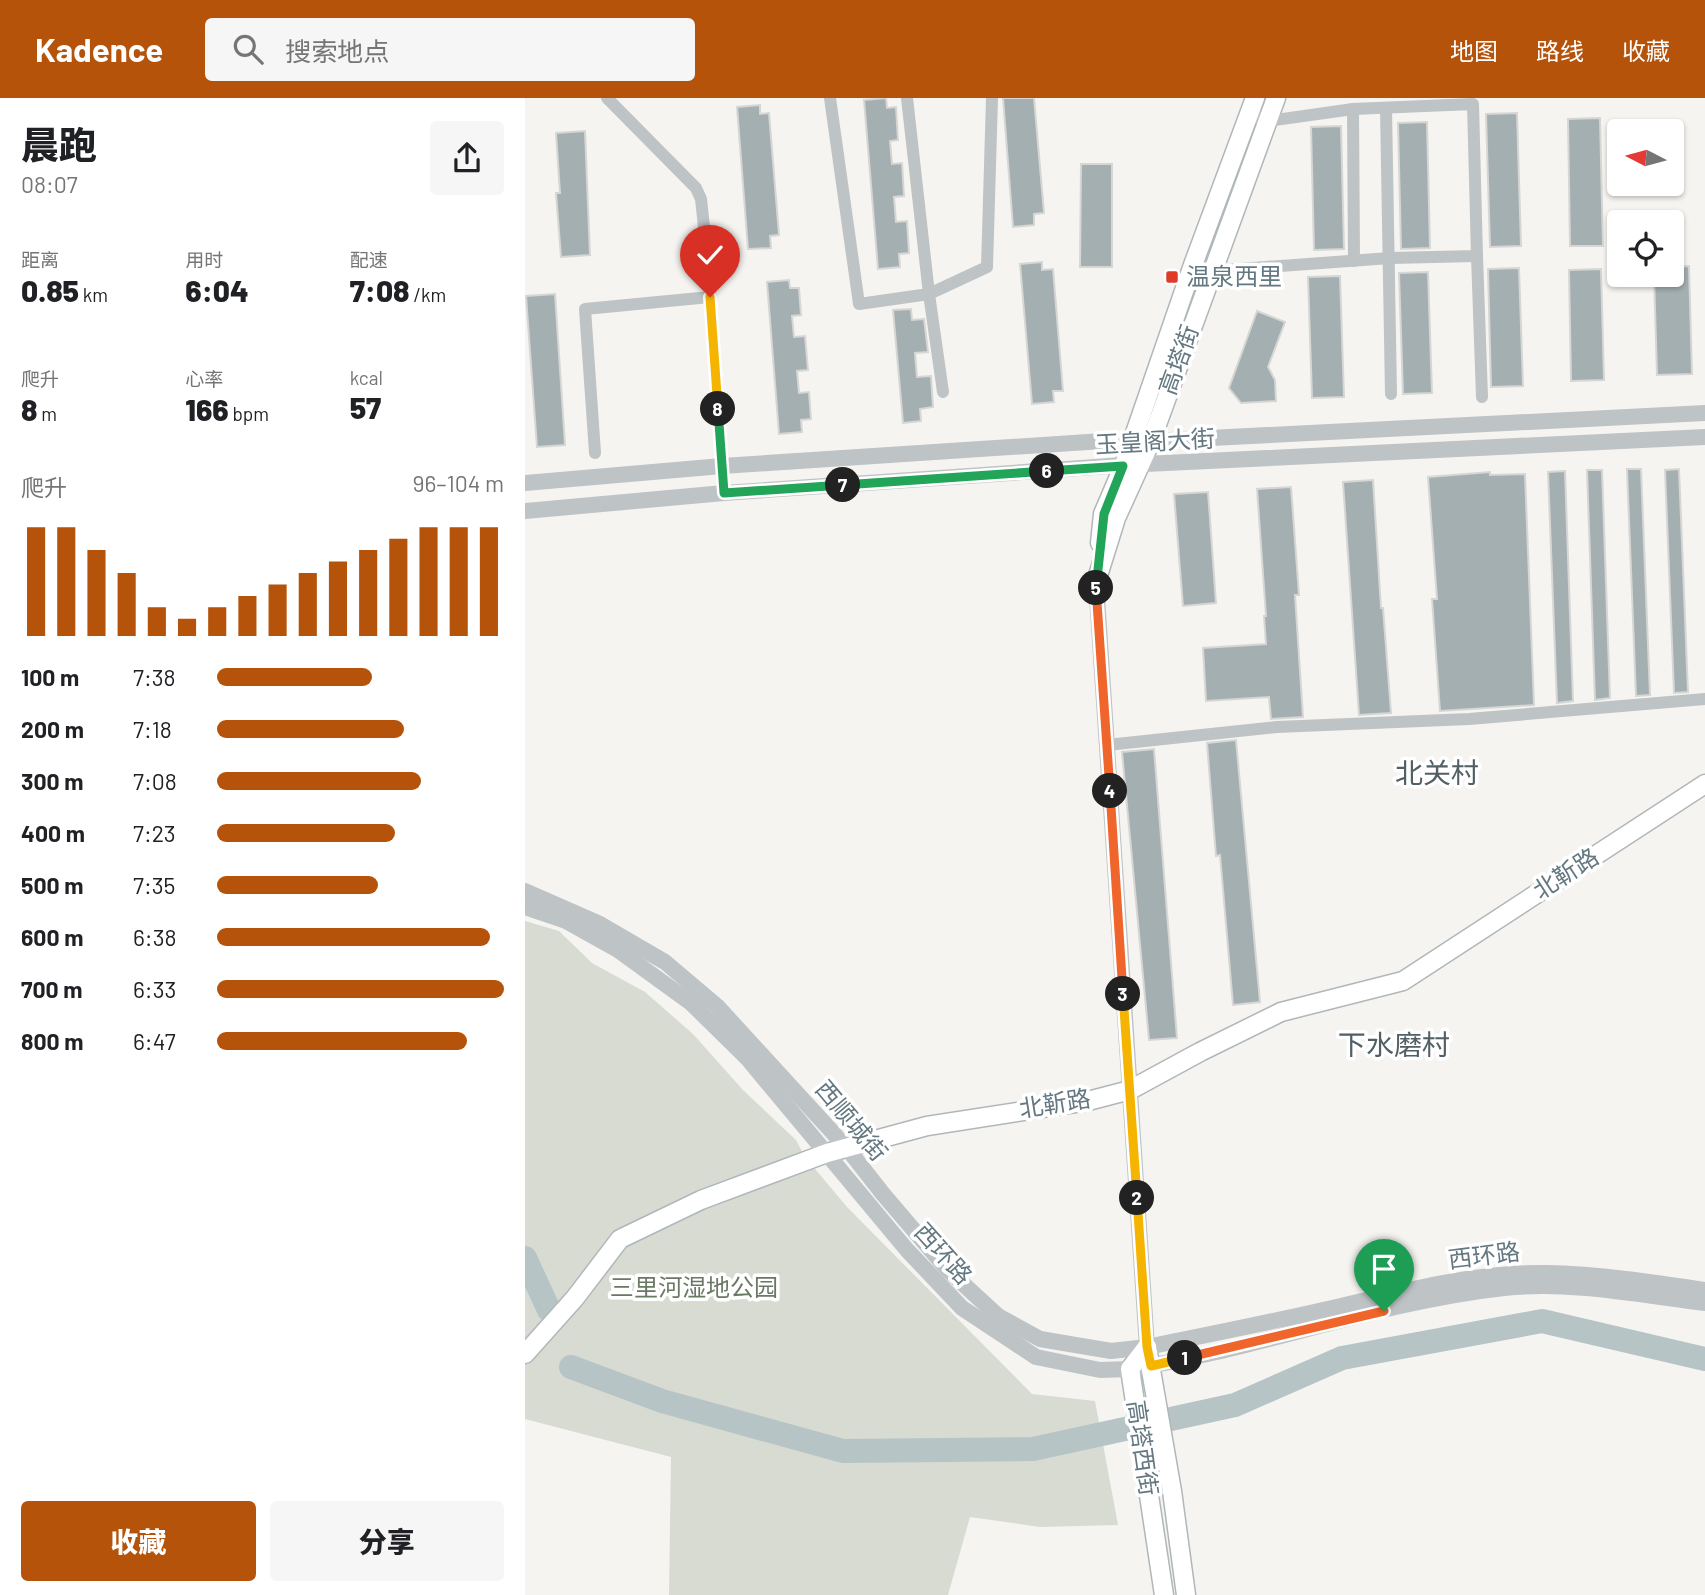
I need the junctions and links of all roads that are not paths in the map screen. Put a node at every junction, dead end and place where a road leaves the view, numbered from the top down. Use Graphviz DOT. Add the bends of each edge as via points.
graph roads {
  1 [pos="607,98"];
  2 [pos="830,98"];
  3 [pos="907,98"];
  4 [pos="992,98"];
  5 [pos="1276,98"];
  6 [pos="1252,106"];
  7 [pos="1386,108"];
  8 [pos="1353,109"];
  9 [pos="1268,121"];
  10 [pos="1478,256"];
  11 [pos="1390,258"];
  12 [pos="1354,261"];
  13 [pos="1193,265"];
  14 [pos="1211,271"];
  15 [pos="929,294"];
  16 [pos="710,297"];
  17 [pos="943,393"];
  18 [pos="1391,394"];
  19 [pos="1482,397"];
  20 [pos="1705,412"];
  21 [pos="1705,437"];
  22 [pos="1142,440"];
  23 [pos="595,453"];
  24 [pos="722,466"];
  25 [pos="1132,466"];
  26 [pos="525,484"];
  27 [pos="724,493"];
  28 [pos="525,511"];
  29 [pos="1096,582"];
  30 [pos="1705,699"];
  31 [pos="1107,745"];
  32 [pos="1705,784"];
  33 [pos="525,891"];
  34 [pos="525,906"];
  35 [pos="1130,1090"];
  36 [pos="847,1148"];
  37 [pos="827,1153"];
  38 [pos="1705,1290"];
  39 [pos="1705,1303"];
  40 [pos="1147,1347"];
  41 [pos="525,1354"];
  42 [pos="1151,1366"];
  43 [pos="1130,1369"];
  44 [pos="1164,1595"];
  45 [pos="1186,1595"];
  1 -- 16 [label="street" via="696,188 701,199"];
  2 -- 15 [label="street" via="859,304"];
  3 -- 15 [label="street"];
  4 -- 15 [label="street" via="987,267"];
  5 -- 9 [label="main road, 高塔街"];
  6 -- 9 [label="street"];
  6 -- 13 [label="main road, 高塔街"];
  7 -- 8 [label="street"];
  7 -- 10 [label="street" via="1473,104"];
  7 -- 11 [label="street"];
  8 -- 9 [label="street"];
  8 -- 12 [label="street"];
  9 -- 14 [label="main road, 高塔街"];
  10 -- 11 [label="street"];
  10 -- 19 [label="street"];
  11 -- 12 [label="street"];
  11 -- 18 [label="street"];
  12 -- 14 [label="street"];
  13 -- 14 [label="street"];
  13 -- 22 [label="main road, 高塔街"];
  14 -- 22 [label="main road, 高塔街"];
  15 -- 17 [label="street"];
  16 -- 23 [label="street" via="585,309"];
  16 -- 24 [label="street"];
  20 -- 22 [label="street, 玉皇阁大街"];
  21 -- 25 [label="street, 玉皇阁大街"];
  22 -- 24 [label="street, 玉皇阁大街"];
  22 -- 25 [label="main road, 高塔街"];
  24 -- 26 [label="street, 玉皇阁大街"];
  24 -- 27 [label="street"];
  25 -- 27 [label="street, 玉皇阁大街"];
  25 -- 29 [label="main road, 高塔街" via="1104,514"];
  27 -- 28 [label="street, 玉皇阁大街"];
  29 -- 31 [label="street, 高塔街"];
  30 -- 31 [label="street" via="1469,719 1277,727"];
  31 -- 35 [label="street, 高塔街"];
  32 -- 35 [label="main road, 北靳路" via="1403,981 1281,1012"];
  33 -- 36 [label="street, 西顺城街" via="598,923 665,962 717,1006"];
  34 -- 37 [label="street, 西顺城街" via="566,921 618,950 691,1003 747,1058"];
  35 -- 36 [label="main road, 北靳路" via="927,1126"];
  35 -- 40 [label="street, 高塔街"];
  36 -- 37 [label="main road, 北靳路"];
  36 -- 40 [label="street, 西顺城街" via="947,1269 997,1316 1039,1339 1111,1351"];
  37 -- 41 [label="main road, 北靳路" via="701,1200 620,1239"];
  37 -- 43 [label="street, 西环路" via="962,1308 1036,1357 1100,1370"];
  38 -- 40 [label="street, 西环路" via="1594,1276 1494,1276"];
  39 -- 42 [label="street, 西环路" via="1539,1286 1505,1288 1384,1311"];
  40 -- 42 [label="main road, 高塔西街"];
  40 -- 43 [label="main road, 高塔西街"];
  42 -- 43 [label="street, 西环路"];
  42 -- 45 [label="main road, 高塔西街"];
  43 -- 44 [label="main road, 高塔西街"];
}
